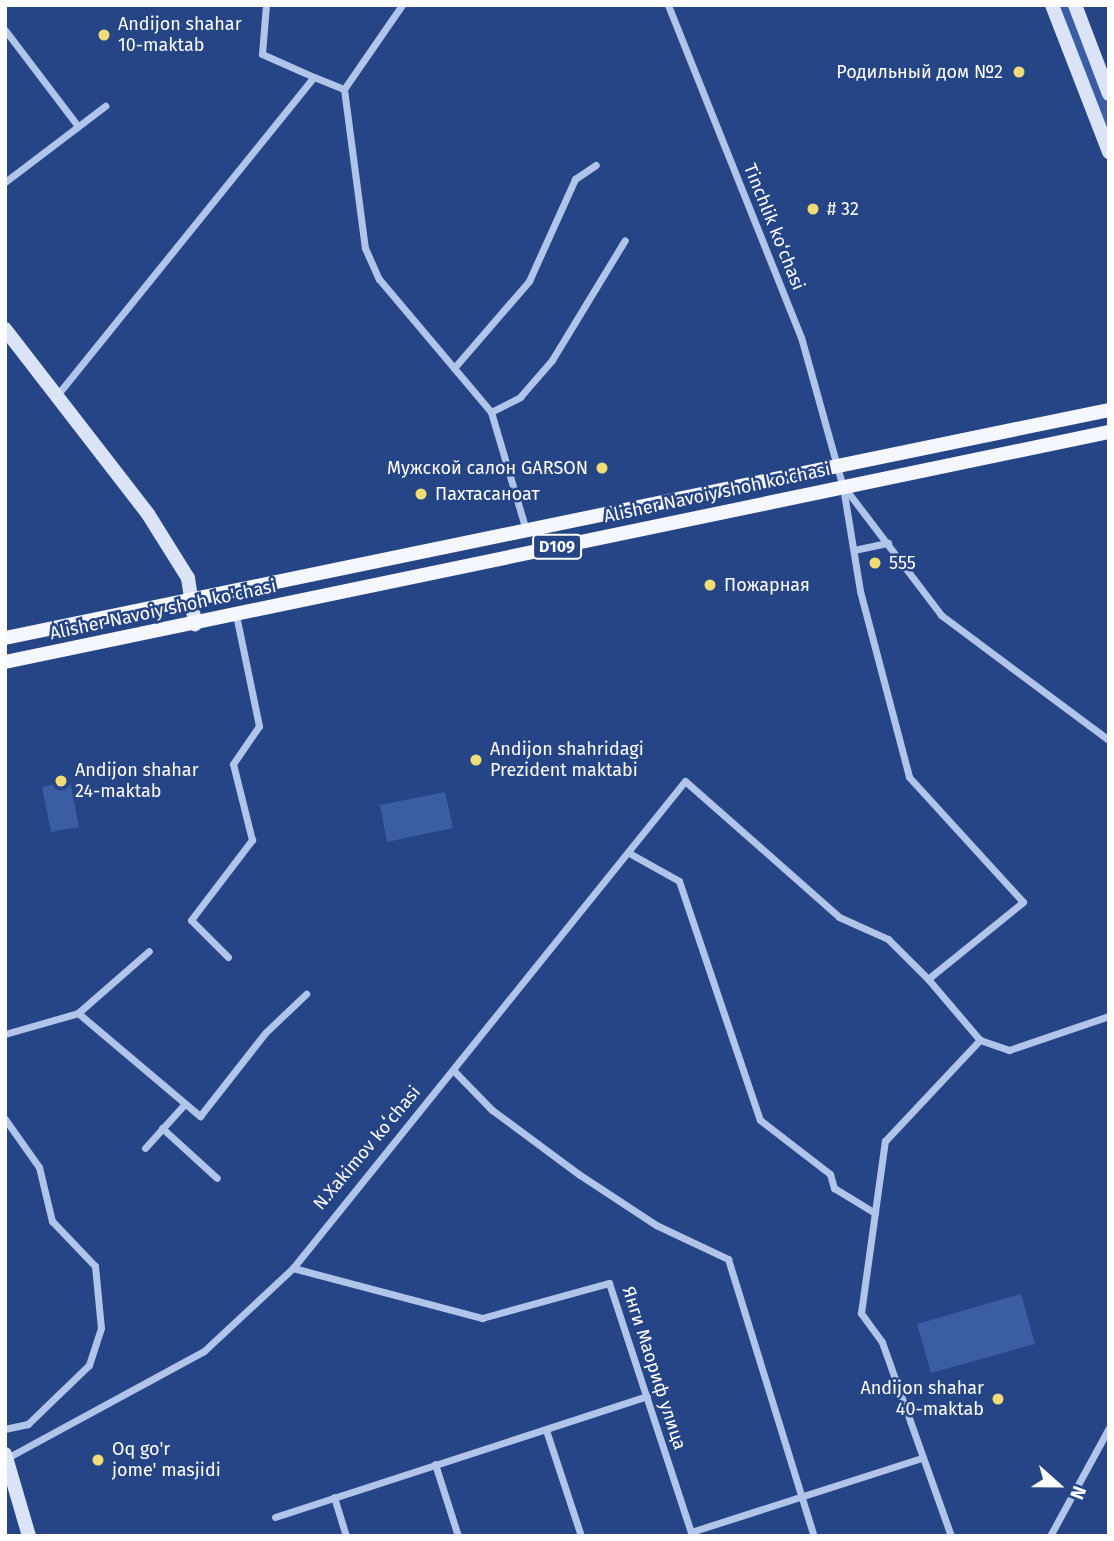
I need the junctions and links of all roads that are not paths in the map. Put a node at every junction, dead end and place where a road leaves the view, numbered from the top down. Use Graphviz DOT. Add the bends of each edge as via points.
graph roads {
  1 [pos="266,5"];
  2 [pos="402,5"];
  3 [pos="668,5"];
  4 [pos="1052,5"];
  5 [pos="1075,5"];
  6 [pos="5,30"];
  7 [pos="314,76"];
  8 [pos="344,89"];
  9 [pos="1109,94"];
  10 [pos="105,106"];
  11 [pos="78,126"];
  12 [pos="1109,152"];
  13 [pos="596,165"];
  14 [pos="5,182"];
  15 [pos="625,240"];
  16 [pos="5,329"];
  17 [pos="454,368"];
  18 [pos="58,394"];
  19 [pos="1109,410"];
  20 [pos="491,412"];
  21 [pos="1109,432"];
  22 [pos="838,466"];
  23 [pos="843,486"];
  24 [pos="710,492"];
  25 [pos="677,499"];
  26 [pos="716,515"];
  27 [pos="682,522"];
  28 [pos="526,530"];
  29 [pos="888,544"];
  30 [pos="443,547"];
  31 [pos="854,550"];
  32 [pos="448,569"];
  33 [pos="189,600"];
  34 [pos="236,615"];
  35 [pos="195,624"];
  36 [pos="41,630"];
  37 [pos="5,638"];
  38 [pos="46,654"];
  39 [pos="5,662"];
  40 [pos="1109,740"];
  41 [pos="629,853"];
  42 [pos="149,951"];
  43 [pos="228,957"];
  44 [pos="928,979"];
  45 [pos="306,994"];
  46 [pos="78,1013"];
  47 [pos="1109,1016"];
  48 [pos="5,1034"];
  49 [pos="980,1040"];
  50 [pos="454,1072"];
  51 [pos="183,1106"];
  52 [pos="5,1119"];
  53 [pos="162,1128"];
  54 [pos="145,1147"];
  55 [pos="217,1178"];
  56 [pos="875,1213"];
  57 [pos="293,1268"];
  58 [pos="648,1396"];
  59 [pos="1109,1428"];
  60 [pos="5,1429"];
  61 [pos="546,1430"];
  62 [pos="6,1456"];
  63 [pos="922,1458"];
  64 [pos="435,1464"];
  65 [pos="8,1480"];
  66 [pos="334,1497"];
  67 [pos="802,1498"];
  68 [pos="275,1517"];
  69 [pos="692,1534"];
  70 [pos="29,1536"];
  71 [pos="346,1536"];
  72 [pos="458,1536"];
  73 [pos="581,1536"];
  74 [pos="814,1536"];
  75 [pos="951,1536"];
  76 [pos="1050,1536"];
  1 -- 7 [label="street" via="262,54"];
  2 -- 8 [label="street"];
  3 -- 22 [label="street, Tinchlik kо‘chasi" via="801,337"];
  4 -- 12 [label="main road"];
  5 -- 9 [label="main road"];
  6 -- 11 [label="street"];
  7 -- 8 [label="street"];
  7 -- 18 [label="street"];
  8 -- 17 [label="street" via="365,248 379,279"];
  10 -- 11 [label="street"];
  11 -- 14 [label="street"];
  13 -- 17 [label="street" via="575,179 529,281"];
  15 -- 20 [label="street" via="552,360 520,397"];
  16 -- 18 [label="main road"];
  17 -- 20 [label="street"];
  18 -- 33 [label="main road" via="148,514 188,578"];
  19 -- 22 [label="main road, Alisher Navoiy shoh ko'chasi / D109"];
  20 -- 28 [label="street"];
  21 -- 23 [label="main road, Alisher Navoiy shoh ko'chasi / D109"];
  22 -- 23 [label="street, Tinchlik kо‘chasi"];
  22 -- 24 [label="main road, Alisher Navoiy shoh ko'chasi / D109"];
  23 -- 26 [label="main road, Alisher Navoiy shoh ko'chasi / D109"];
  23 -- 29 [label="street"];
  23 -- 31 [label="street, Tinchlik kо‘chasi"];
  24 -- 25 [label="main road, Alisher Navoiy shoh ko'chasi / D109"];
  24 -- 26 [label="main road"];
  25 -- 27 [label="main road"];
  25 -- 28 [label="main road, Alisher Navoiy shoh ko'chasi / D109"];
  26 -- 27 [label="main road, Alisher Navoiy shoh ko'chasi / D109"];
  27 -- 32 [label="main road, Alisher Navoiy shoh ko'chasi / D109"];
  28 -- 30 [label="main road, Alisher Navoiy shoh ko'chasi / D109"];
  29 -- 31 [label="street"];
  29 -- 40 [label="street" via="941,615"];
  30 -- 32 [label="main road"];
  30 -- 33 [label="main road, Alisher Navoiy shoh ko'chasi / D109"];
  31 -- 44 [label="street, Tinchlik kо‘chasi" via="886,705 909,777 1023,902"];
  32 -- 34 [label="main road, Alisher Navoiy shoh ko'chasi / D109"];
  33 -- 35 [label="main road"];
  33 -- 36 [label="main road, Alisher Navoiy shoh ko'chasi / D109"];
  34 -- 35 [label="main road, Alisher Navoiy shoh ko'chasi / D109"];
  34 -- 43 [label="street" via="260,726 233,764 252,839 191,920"];
  35 -- 38 [label="main road, Alisher Navoiy shoh ko'chasi / D109"];
  36 -- 37 [label="main road, Alisher Navoiy shoh ko'chasi / D109"];
  36 -- 38 [label="main road"];
  38 -- 39 [label="main road, Alisher Navoiy shoh ko'chasi / D109"];
  41 -- 44 [label="street, N.Xakimov koʻchasi" via="685,781 839,917 888,939"];
  41 -- 50 [label="street, N.Xakimov koʻchasi" via="496,1011"];
  41 -- 56 [label="street" via="679,881 761,1120 830,1174 834,1188"];
  42 -- 46 [label="street"];
  44 -- 49 [label="street"];
  45 -- 51 [label="street" via="265,1033 208,1109 200,1116"];
  46 -- 48 [label="street"];
  46 -- 51 [label="street"];
  47 -- 49 [label="street" via="1009,1050"];
  49 -- 56 [label="street" via="885,1141"];
  50 -- 57 [label="street, N.Xakimov koʻchasi"];
  50 -- 67 [label="street" via="492,1110 591,1182 656,1225 728,1259"];
  51 -- 53 [label="street"];
  52 -- 60 [label="street" via="40,1167 52,1222 95,1266 101,1328 89,1365 28,1424"];
  53 -- 54 [label="street"];
  53 -- 55 [label="street"];
  56 -- 63 [label="street" via="861,1313 882,1342"];
  57 -- 58 [label="street, Янги Маориф улица" via="482,1318 609,1283"];
  57 -- 62 [label="street, N.Xakimov koʻchasi" via="204,1351"];
  58 -- 61 [label="street"];
  58 -- 69 [label="street, Янги Маориф улица"];
  59 -- 76 [label="street"];
  61 -- 64 [label="street"];
  61 -- 73 [label="street"];
  62 -- 65 [label="main road"];
  63 -- 67 [label="street"];
  63 -- 75 [label="street"];
  64 -- 66 [label="street"];
  64 -- 72 [label="street"];
  65 -- 70 [label="main road"];
  66 -- 68 [label="street"];
  66 -- 71 [label="street"];
  67 -- 69 [label="street"];
  67 -- 74 [label="street"];
}
